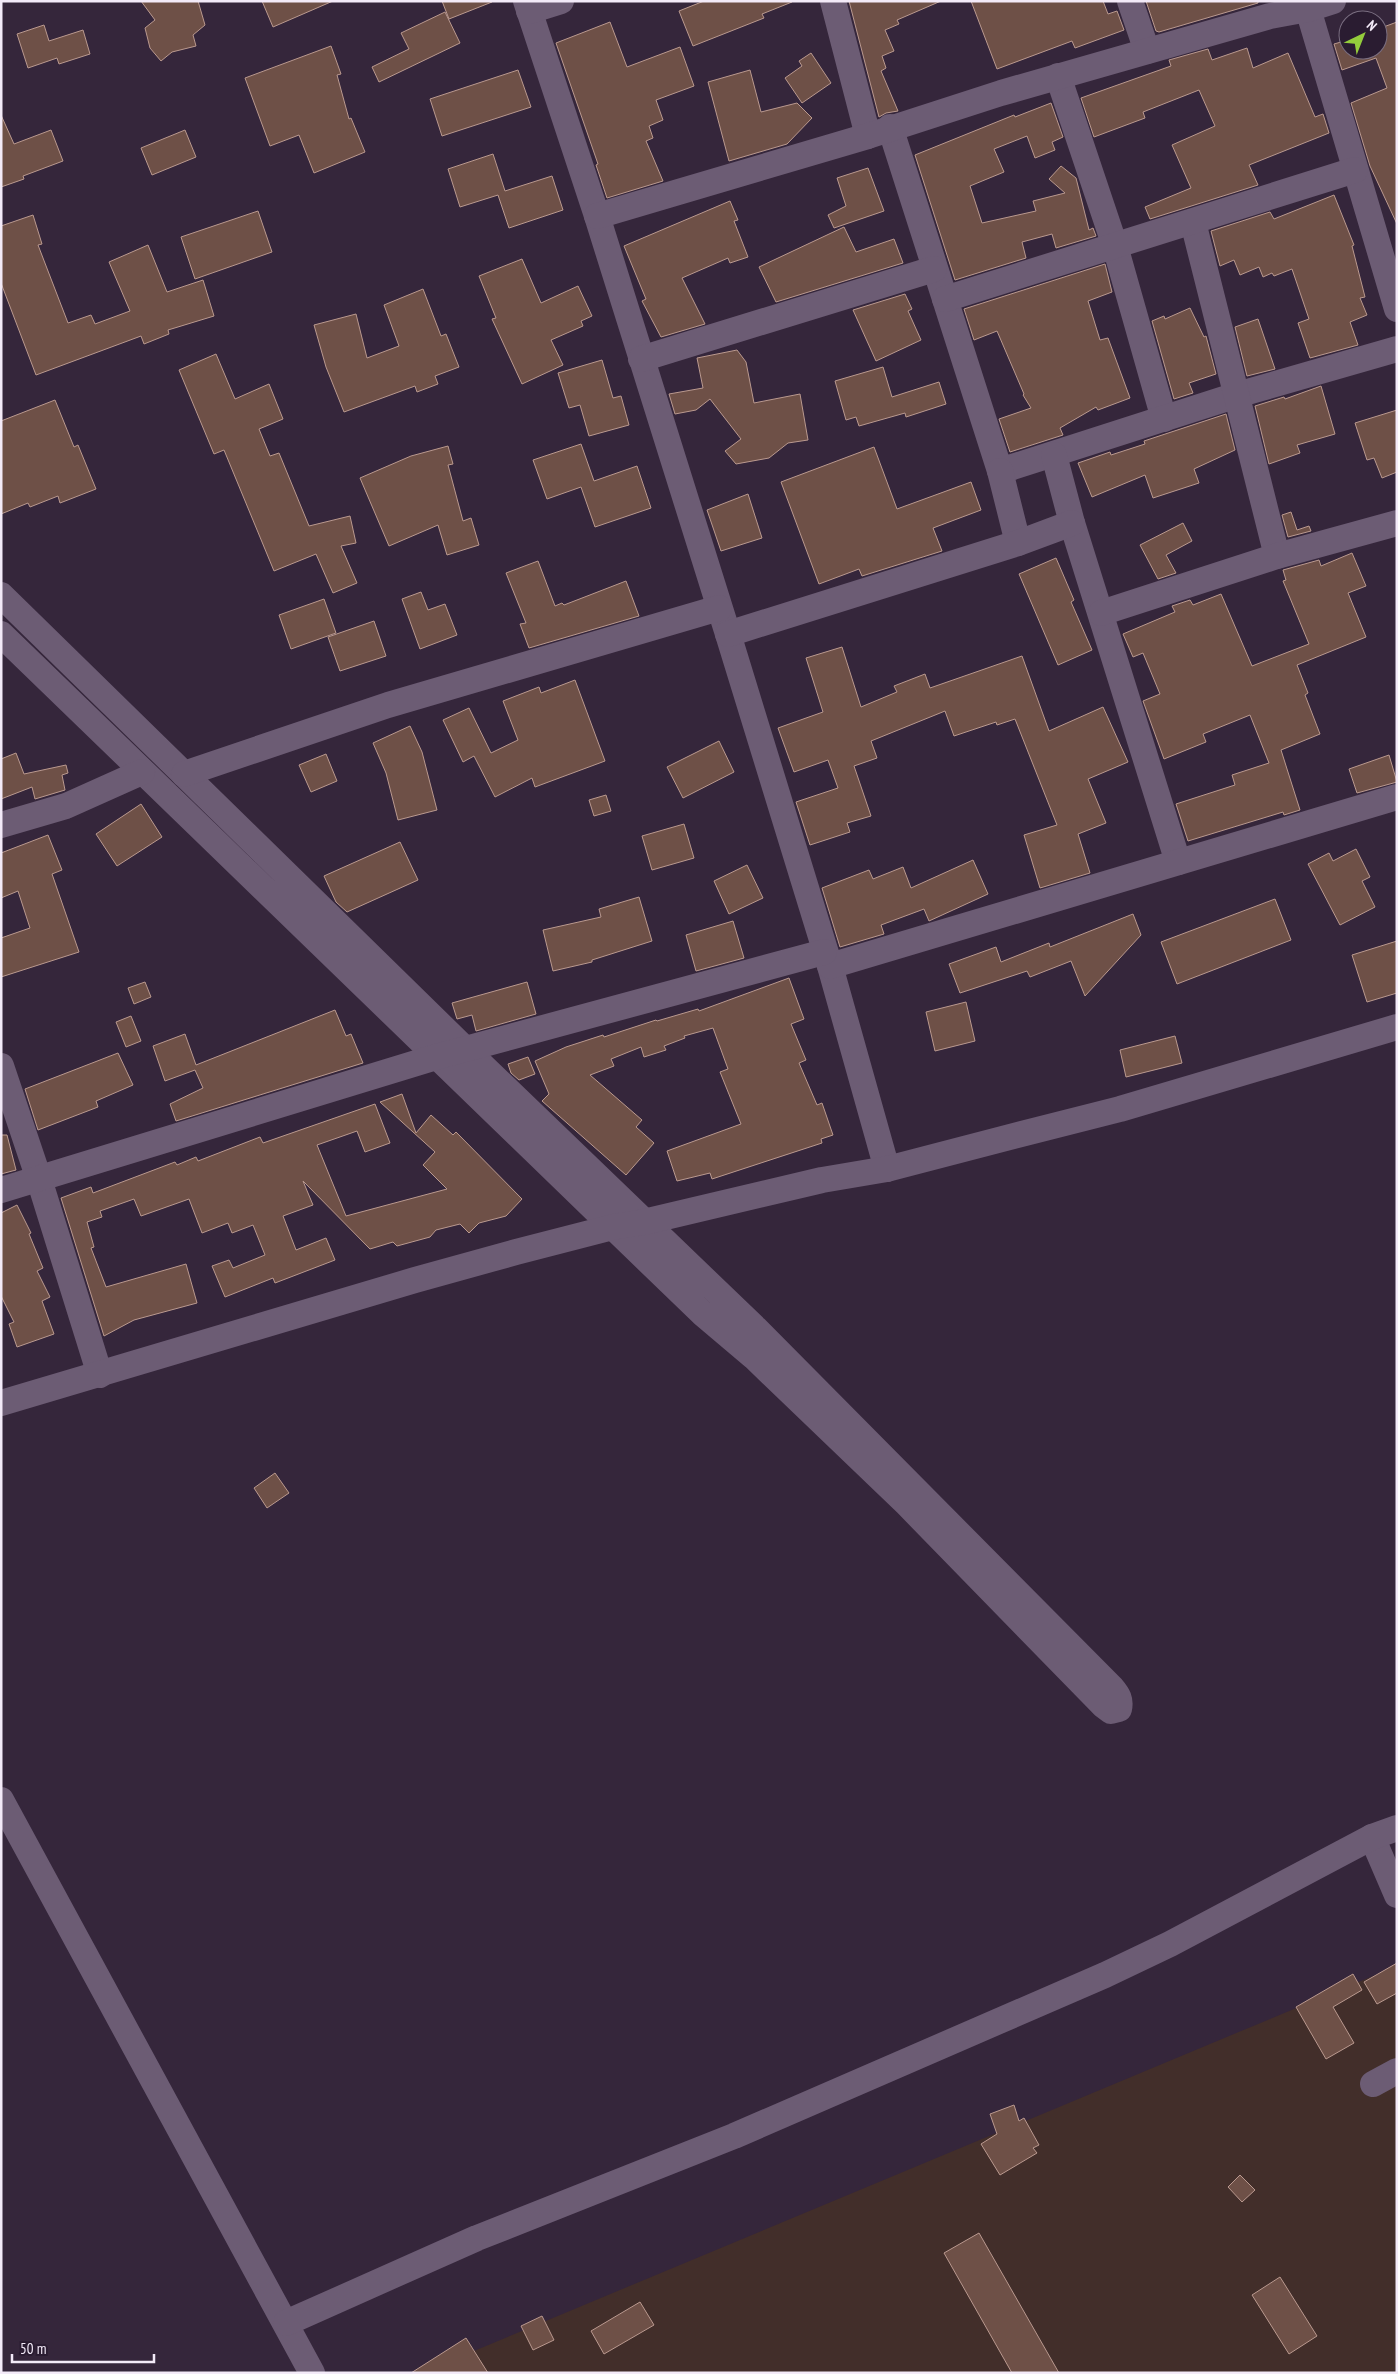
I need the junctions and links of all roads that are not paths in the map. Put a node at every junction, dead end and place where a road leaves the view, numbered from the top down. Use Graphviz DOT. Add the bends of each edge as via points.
graph roads {
  1 [pos="561,1"];
  2 [pos="833,1"];
  3 [pos="1130,1"];
  4 [pos="1333,1"];
  5 [pos="527,6"];
  6 [pos="1268,9"];
  7 [pos="1308,9"];
  8 [pos="1147,51"];
  9 [pos="1058,76"];
  10 [pos="879,132"];
  11 [pos="1355,170"];
  12 [pos="597,216"];
  13 [pos="1193,222"];
  14 [pos="1115,246"];
  15 [pos="934,269"];
  16 [pos="945,299"];
  17 [pos="1397,308"];
  18 [pos="1397,349"];
  19 [pos="641,359"];
  20 [pos="1237,395"];
  21 [pos="1164,419"];
  22 [pos="1054,455"];
  23 [pos="1000,471"];
  24 [pos="1072,522"];
  25 [pos="1397,523"];
  26 [pos="1018,543"];
  27 [pos="1277,556"];
  28 [pos="1,595"];
  29 [pos="720,608"];
  30 [pos="1101,613"];
  31 [pos="1,634"];
  32 [pos="728,634"];
  33 [pos="142,772"];
  34 [pos="184,774"];
  35 [pos="1397,797"];
  36 [pos="1,825"];
  37 [pos="1178,862"];
  38 [pos="827,959"];
  39 [pos="1397,1027"];
  40 [pos="465,1049"];
  41 [pos="436,1057"];
  42 [pos="1,1066"];
  43 [pos="887,1169"];
  44 [pos="39,1179"];
  45 [pos="1,1190"];
  46 [pos="644,1222"];
  47 [pos="613,1227"];
  48 [pos="100,1375"];
  49 [pos="1,1404"];
  50 [pos="1,1800"];
  51 [pos="1397,1828"];
  52 [pos="1372,1837"];
  53 [pos="1397,1895"];
  54 [pos="1397,2071"];
  55 [pos="1373,2084"];
  56 [pos="286,2323"];
  57 [pos="312,2373"];
  1 -- 5 [label="street"];
  2 -- 10 [label="street"];
  3 -- 8 [label="street"];
  4 -- 7 [label="street"];
  5 -- 12 [label="street"];
  6 -- 7 [label="street"];
  6 -- 8 [label="street"];
  7 -- 11 [label="street"];
  8 -- 9 [label="street"];
  9 -- 10 [label="street"];
  9 -- 14 [label="street"];
  10 -- 12 [label="street"];
  10 -- 15 [label="street"];
  11 -- 13 [label="street"];
  11 -- 17 [label="street"];
  12 -- 19 [label="street"];
  13 -- 14 [label="street"];
  13 -- 20 [label="street"];
  14 -- 16 [label="street"];
  14 -- 21 [label="street"];
  15 -- 16 [label="street"];
  15 -- 19 [label="street"];
  16 -- 23 [label="street"];
  18 -- 20 [label="street"];
  19 -- 29 [label="street"];
  20 -- 21 [label="street"];
  20 -- 27 [label="street"];
  21 -- 22 [label="street"];
  22 -- 23 [label="street"];
  22 -- 24 [label="street"];
  23 -- 26 [label="street"];
  24 -- 26 [label="street"];
  24 -- 30 [label="street"];
  25 -- 27 [label="street"];
  26 -- 32 [label="street"];
  27 -- 30 [label="street"];
  28 -- 34 [label="street"];
  29 -- 32 [label="street"];
  29 -- 34 [label="street" via="388,705"];
  30 -- 37 [label="street"];
  31 -- 33 [label="street"];
  32 -- 38 [label="street"];
  33 -- 36 [label="street" via="66,806"];
  33 -- 41 [label="street"];
  34 -- 40 [label="street"];
  35 -- 37 [label="street"];
  37 -- 38 [label="street"];
  38 -- 40 [label="street"];
  38 -- 43 [label="street"];
  39 -- 43 [label="street" via="1120,1109"];
  40 -- 41 [label="street"];
  40 -- 46 [label="street"];
  41 -- 44 [label="street"];
  41 -- 47 [label="street"];
  42 -- 44 [label="street"];
  43 -- 46 [label="street" via="822,1180"];
  44 -- 45 [label="street"];
  44 -- 48 [label="street"];
  46 -- 47 [label="street"];
  46 -- 47 [label="street" via="824,1396 1112,1688 1121,1704 1119,1709 1112,1711 1103,1705 907,1504"];
  47 -- 48 [label="street" via="415,1280"];
  48 -- 49 [label="street"];
  50 -- 56 [label="street"];
  51 -- 52 [label="street"];
  52 -- 53 [label="street"];
  52 -- 56 [label="street" via="1105,1975 734,2136 477,2238"];
  54 -- 55 [label="street"];
  56 -- 57 [label="street"];
}
